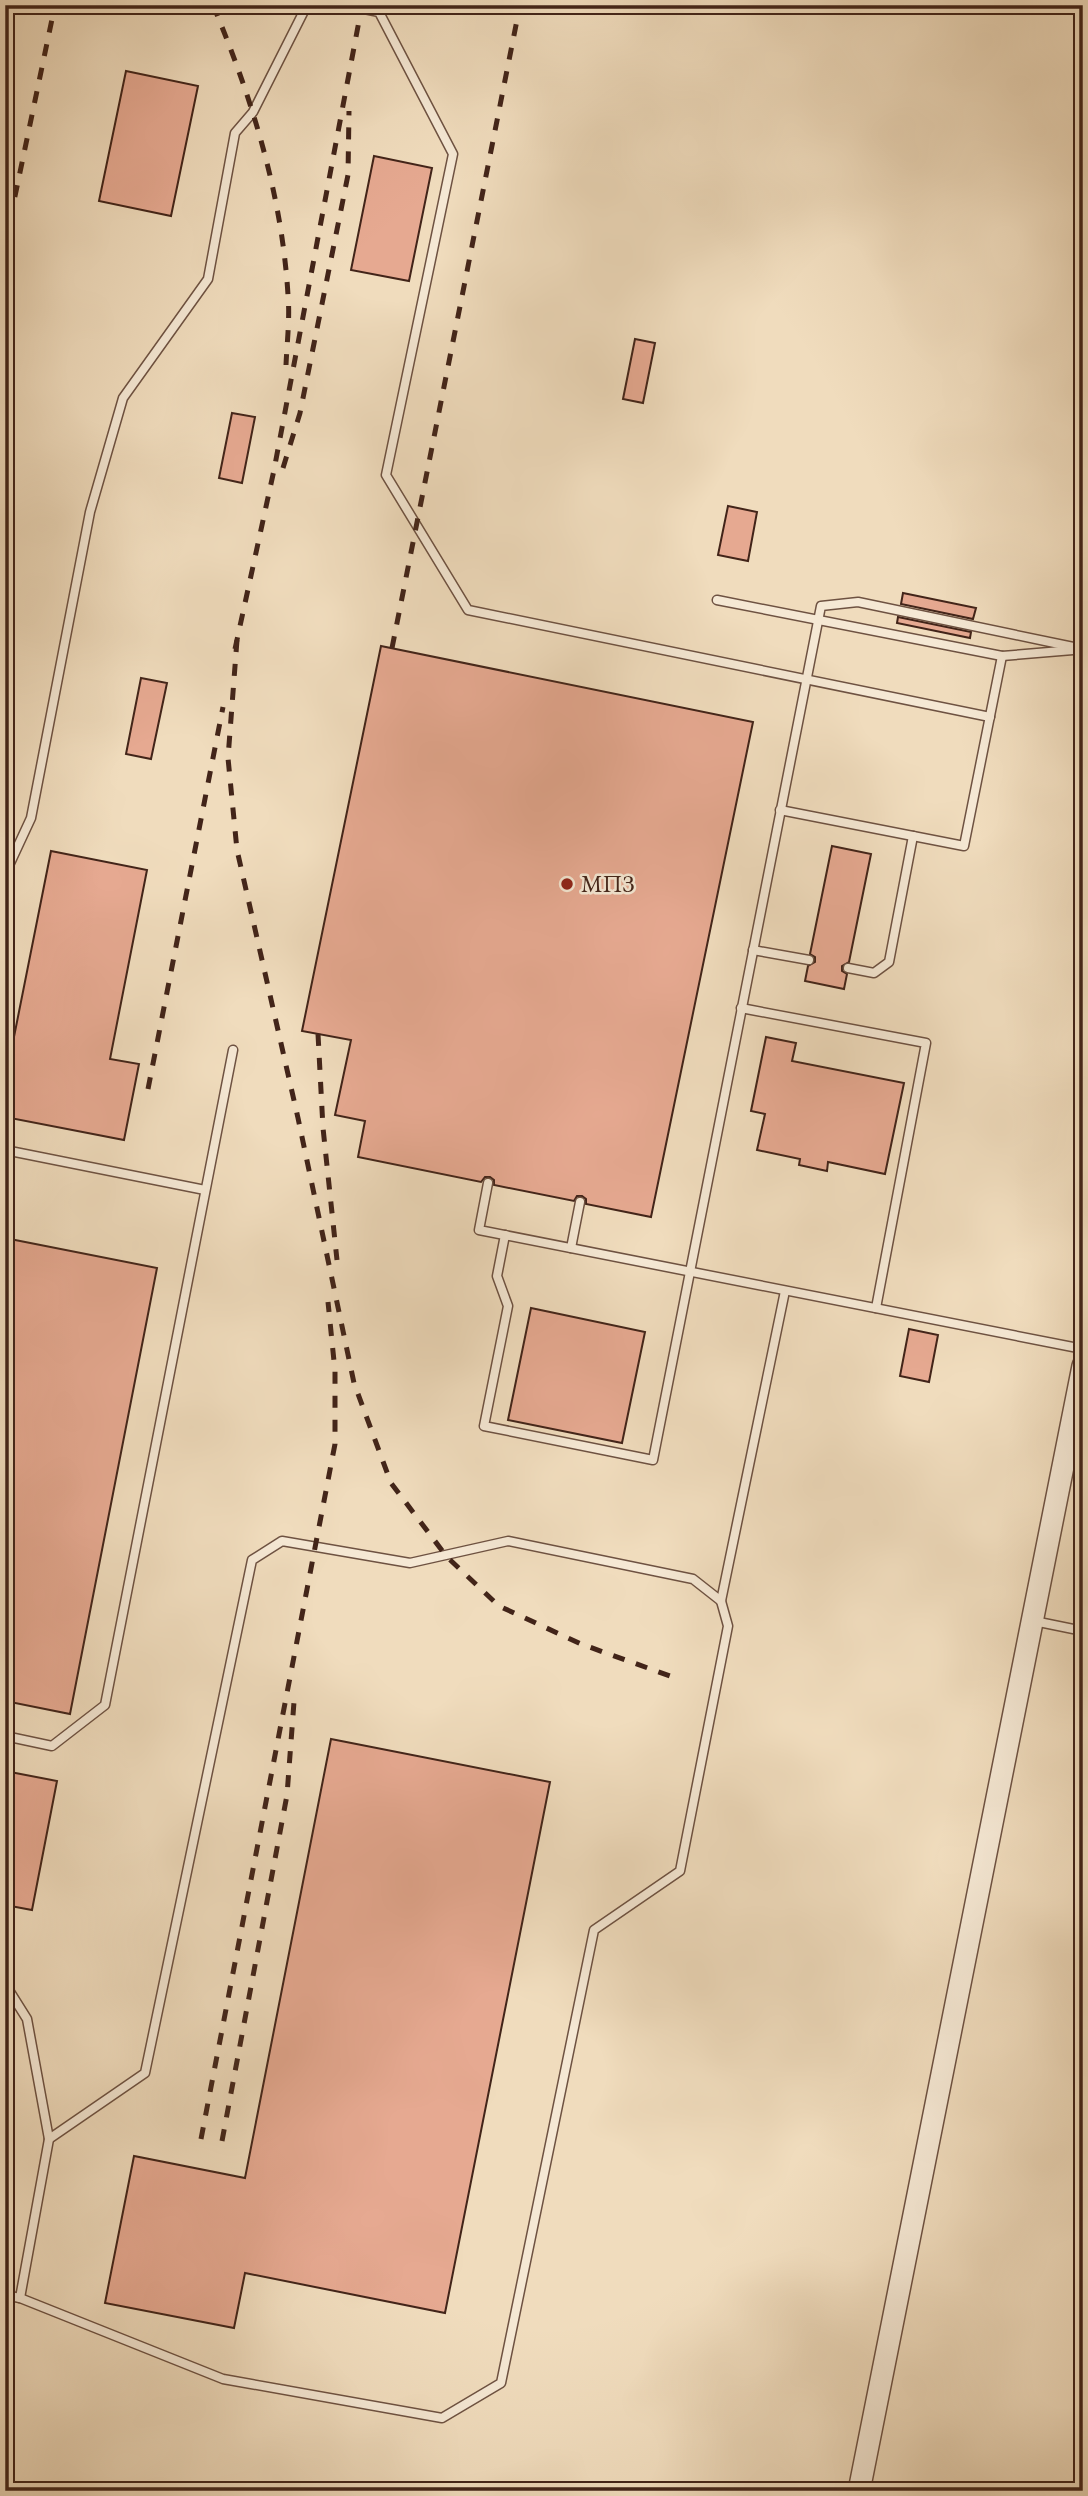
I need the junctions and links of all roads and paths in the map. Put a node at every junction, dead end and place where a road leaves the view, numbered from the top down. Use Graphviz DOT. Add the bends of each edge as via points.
graph roads {
  1 [pos="307,5"];
  2 [pos="345,5"];
  3 [pos="717,600"];
  4 [pos="818,620"];
  5 [pos="1083,650"];
  6 [pos="1002,656"];
  7 [pos="806,679"];
  8 [pos="990,717"];
  9 [pos="780,810"];
  10 [pos="913,836"];
  11 [pos="5,874"];
  12 [pos="753,950"];
  13 [pos="809,960"];
  14 [pos="848,968"];
  15 [pos="741,1008"];
  16 [pos="233,1050"];
  17 [pos="5,1150"];
  18 [pos="488,1184"];
  19 [pos="205,1190"];
  20 [pos="580,1202"];
  21 [pos="505,1235"];
  22 [pos="571,1248"];
  23 [pos="690,1272"];
  24 [pos="785,1290"];
  25 [pos="876,1308"];
  26 [pos="1083,1349"];
  27 [pos="1083,1366"];
  28 [pos="721,1601"];
  29 [pos="1031,1621"];
  30 [pos="1083,1631"];
  31 [pos="5,1736"];
  32 [pos="5,1984"];
  33 [pos="49,2139"];
  34 [pos="5,2295"];
  35 [pos="20,2298"];
  36 [pos="859,2491"];
  1 -- 11 [label="lane" via="253,112 235,133 208,279 123,398 90,512 30,818"];
  2 -- 7 [label="lane" via="379,12 453,154 386,475 468,610"];
  3 -- 4 [label="lane"];
  4 -- 5 [label="lane" via="821,606 858,602"];
  4 -- 6 [label="lane"];
  4 -- 7 [label="lane"];
  5 -- 6 [label="lane"];
  6 -- 8 [label="lane"];
  7 -- 8 [label="lane"];
  7 -- 9 [label="lane"];
  8 -- 10 [label="lane" via="964,846"];
  9 -- 10 [label="lane"];
  9 -- 12 [label="lane"];
  10 -- 14 [label="lane" via="889,962 874,973"];
  12 -- 13 [label="lane"];
  12 -- 15 [label="lane"];
  15 -- 23 [label="lane"];
  15 -- 25 [label="lane" via="926,1042"];
  16 -- 19 [label="lane"];
  17 -- 19 [label="lane"];
  18 -- 21 [label="lane" via="479,1230"];
  19 -- 31 [label="lane" via="105,1705 52,1746"];
  20 -- 22 [label="lane"];
  21 -- 22 [label="lane"];
  21 -- 23 [label="lane" via="497,1276 508,1306 484,1426 653,1460"];
  22 -- 23 [label="lane"];
  23 -- 24 [label="lane"];
  24 -- 25 [label="lane"];
  24 -- 28 [label="lane"];
  25 -- 26 [label="lane"];
  27 -- 29 [label="street"];
  28 -- 33 [label="lane" via="693,1579 508,1541 410,1563 282,1541 252,1560 145,2073"];
  28 -- 35 [label="lane" via="728,1626 680,1871 594,1930 501,2383 442,2418 223,2379"];
  29 -- 30 [label="lane"];
  29 -- 36 [label="street"];
  32 -- 33 [label="lane" via="27,2019"];
  33 -- 35 [label="lane"];
  34 -- 35 [label="lane"];
}
